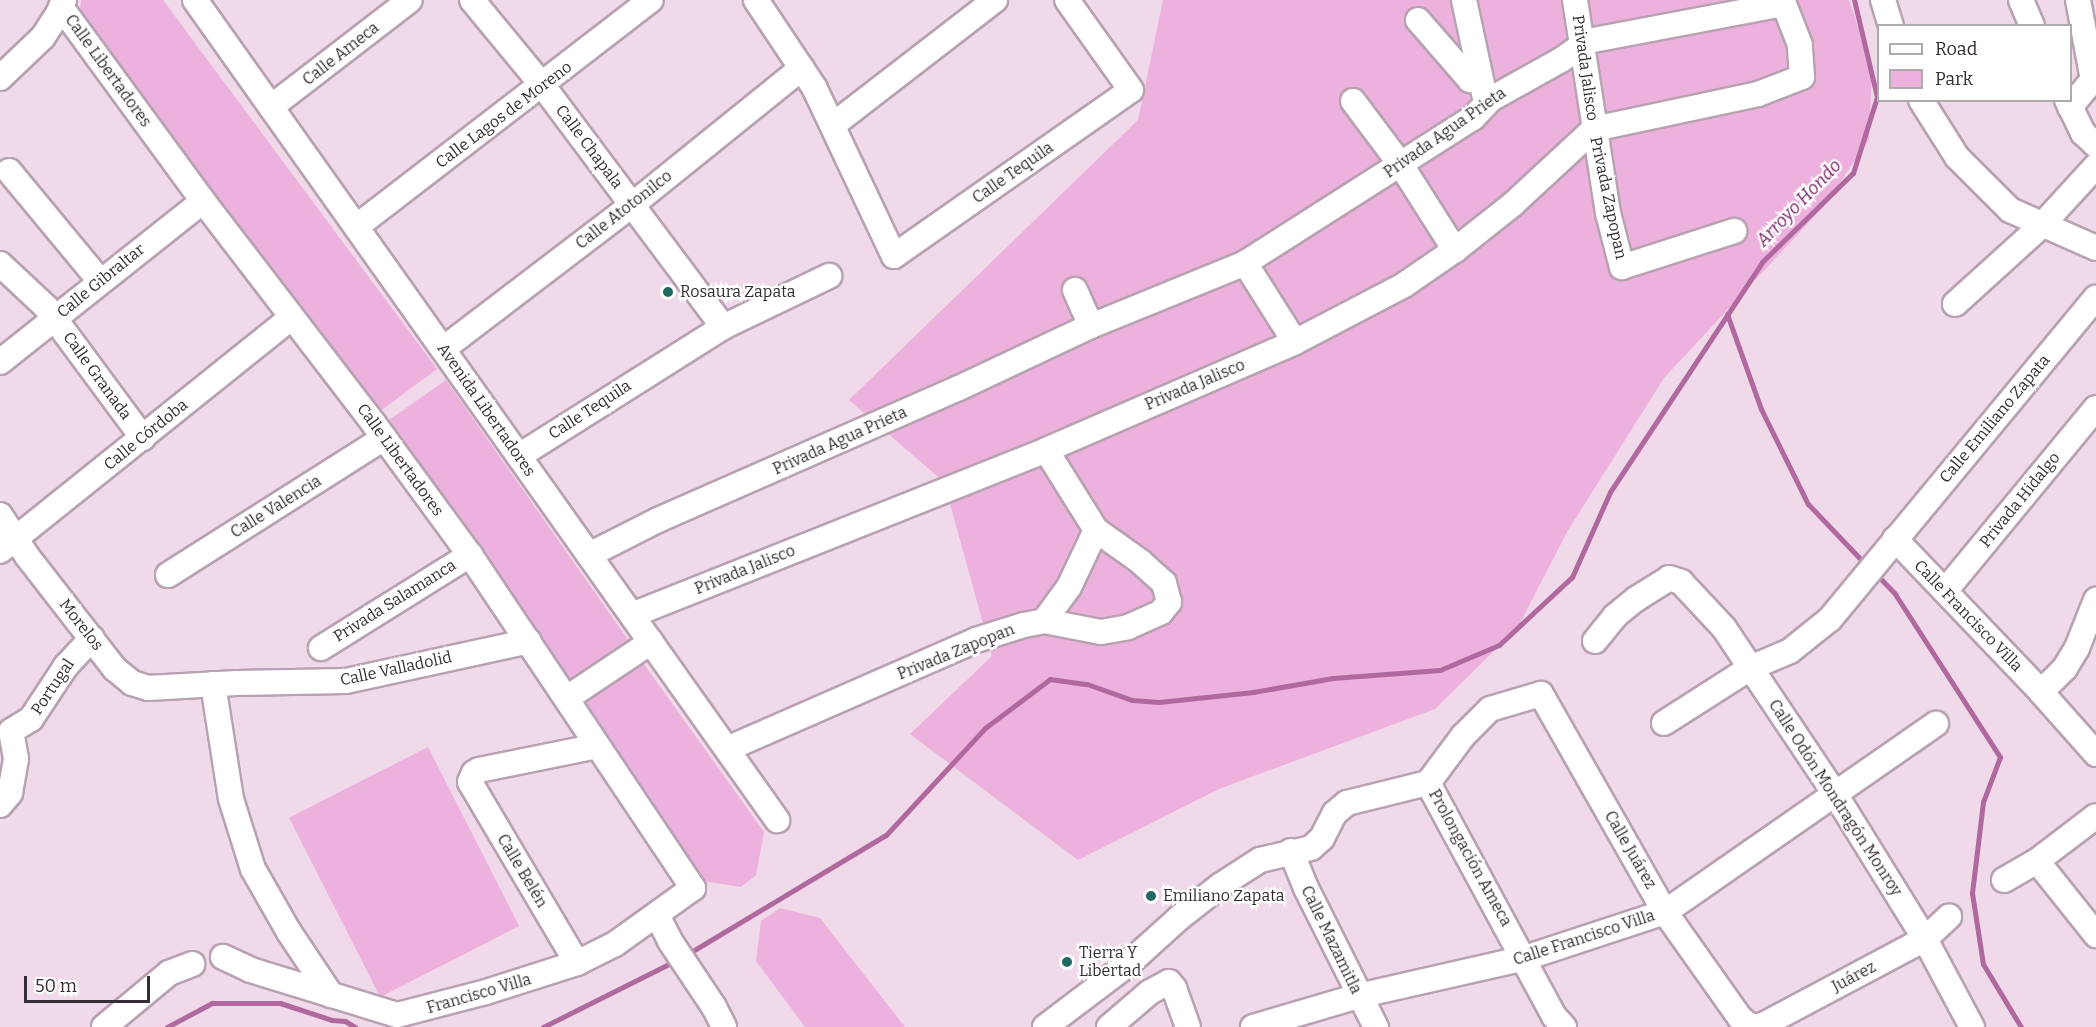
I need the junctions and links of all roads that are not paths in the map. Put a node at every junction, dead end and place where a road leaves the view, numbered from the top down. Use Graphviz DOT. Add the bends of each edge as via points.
graph roads {
  1 [pos="195,0"];
  2 [pos="410,0"];
  3 [pos="472,0"];
  4 [pos="651,0"];
  5 [pos="995,0"];
  6 [pos="1067,0"];
  7 [pos="1464,0"];
  8 [pos="1575,0"];
  9 [pos="1883,0"];
  10 [pos="2021,0"];
  11 [pos="2078,0"];
  12 [pos="760,1"];
  13 [pos="1786,2"];
  14 [pos="63,4"];
  15 [pos="1689,10"];
  16 [pos="1418,20"];
  17 [pos="1891,24"];
  18 [pos="2031,24"];
  19 [pos="1583,44"];
  20 [pos="802,68"];
  21 [pos="0,78"];
  22 [pos="543,86"];
  23 [pos="1484,92"];
  24 [pos="1353,100"];
  25 [pos="2072,100"];
  26 [pos="1922,102"];
  27 [pos="2068,104"];
  28 [pos="271,107"];
  29 [pos="833,125"];
  30 [pos="1594,129"];
  31 [pos="2096,145"];
  32 [pos="1401,165"];
  33 [pos="2096,166"];
  34 [pos="9,171"];
  35 [pos="203,201"];
  36 [pos="633,205"];
  37 [pos="2041,226"];
  38 [pos="356,227"];
  39 [pos="1734,231"];
  40 [pos="2096,248"];
  41 [pos="1455,250"];
  42 [pos="1245,263"];
  43 [pos="0,264"];
  44 [pos="829,276"];
  45 [pos="100,281"];
  46 [pos="1075,290"];
  47 [pos="2096,298"];
  48 [pos="1955,304"];
  49 [pos="292,317"];
  50 [pos="55,318"];
  51 [pos="1091,326"];
  52 [pos="723,327"];
  53 [pos="1295,342"];
  54 [pos="443,349"];
  55 [pos="0,362"];
  56 [pos="2096,408"];
  57 [pos="142,438"];
  58 [pos="384,438"];
  59 [pos="1046,450"];
  60 [pos="519,456"];
  61 [pos="0,515"];
  62 [pos="1096,530"];
  63 [pos="8,545"];
  64 [pos="1888,547"];
  65 [pos="470,555"];
  66 [pos="589,555"];
  67 [pos="168,575"];
  68 [pos="1945,591"];
  69 [pos="2096,600"];
  70 [pos="632,615"];
  71 [pos="1044,621"];
  72 [pos="92,638"];
  73 [pos="529,640"];
  74 [pos="1595,641"];
  75 [pos="647,645"];
  76 [pos="321,648"];
  77 [pos="1750,668"];
  78 [pos="201,684"];
  79 [pos="2042,692"];
  80 [pos="575,693"];
  81 [pos="1664,723"];
  82 [pos="1936,724"];
  83 [pos="5,728"];
  84 [pos="597,746"];
  85 [pos="727,749"];
  86 [pos="2096,754"];
  87 [pos="1428,783"];
  88 [pos="1835,794"];
  89 [pos="0,805"];
  90 [pos="2096,816"];
  91 [pos="777,820"];
  92 [pos="1291,851"];
  93 [pos="2037,861"];
  94 [pos="2004,880"];
  95 [pos="1665,912"];
  96 [pos="657,915"];
  97 [pos="1949,918"];
  98 [pos="2096,935"];
  99 [pos="1925,939"];
  100 [pos="223,957"];
  101 [pos="1525,958"];
  102 [pos="577,963"];
  103 [pos="192,964"];
  104 [pos="1127,965"];
  105 [pos="1160,987"];
  106 [pos="331,995"];
  107 [pos="1358,996"];
  108 [pos="104,1027"];
  109 [pos="724,1027"];
  110 [pos="1045,1027"];
  111 [pos="1109,1027"];
  112 [pos="1188,1027"];
  113 [pos="1253,1027"];
  114 [pos="1376,1027"];
  115 [pos="1564,1027"];
  116 [pos="1753,1027"];
  117 [pos="1972,1027"];
  1 -- 28 [label="street, Avenida Libertadores"];
  2 -- 28 [label="street, Calle Ameca"];
  3 -- 22 [label="street, Calle Chapala"];
  4 -- 22 [label="street, Calle Lagos de Moreno"];
  5 -- 29 [label="street"];
  6 -- 29 [label="street, Calle Tequila" via="1131,90 894,256"];
  7 -- 23 [label="street"];
  8 -- 19 [label="street, Privada Jalisco"];
  9 -- 17 [label="street"];
  10 -- 18 [label="street"];
  11 -- 25 [label="street" via="2093,80"];
  12 -- 20 [label="street"];
  13 -- 15 [label="street, Privada Agua Prieta"];
  13 -- 30 [label="street" via="1800,45 1802,77 1758,94"];
  14 -- 21 [label="street" via="43,37"];
  14 -- 35 [label="street, Calle Libertadores"];
  15 -- 19 [label="street, Privada Agua Prieta"];
  16 -- 23 [label="street"];
  19 -- 23 [label="street, Privada Agua Prieta"];
  19 -- 30 [label="street, Privada Jalisco"];
  20 -- 29 [label="street"];
  20 -- 36 [label="street, Calle Atotonilco"];
  22 -- 36 [label="street, Calle Chapala"];
  22 -- 38 [label="street, Calle Lagos de Moreno"];
  23 -- 32 [label="street, Privada Agua Prieta" via="1473,118"];
  24 -- 32 [label="street"];
  26 -- 37 [label="street" via="1957,157 2010,210"];
  27 -- 31 [label="street" via="2084,133"];
  28 -- 38 [label="street, Avenida Libertadores"];
  30 -- 39 [label="street, Privada Zapopan" via="1622,267"];
  30 -- 41 [label="street, Privada Jalisco" via="1513,204"];
  32 -- 41 [label="street"];
  32 -- 42 [label="street, Privada Agua Prieta"];
  33 -- 37 [label="street"];
  34 -- 45 [label="street"];
  35 -- 45 [label="street, Calle Gibraltar"];
  35 -- 49 [label="street, Calle Libertadores"];
  36 -- 52 [label="street, Calle Chapala"];
  36 -- 54 [label="street, Calle Atotonilco"];
  37 -- 40 [label="street"];
  37 -- 48 [label="street"];
  38 -- 54 [label="street, Avenida Libertadores"];
  41 -- 53 [label="street, Privada Jalisco" via="1404,285"];
  42 -- 51 [label="street, Privada Agua Prieta"];
  42 -- 53 [label="street"];
  43 -- 50 [label="street, Calle Granada" via="34,293"];
  44 -- 52 [label="street, Calle Tequila"];
  45 -- 50 [label="street, Calle Gibraltar"];
  46 -- 51 [label="street"];
  47 -- 64 [label="street, Calle Emiliano Zapata"];
  49 -- 57 [label="street, Calle Córdoba"];
  49 -- 58 [label="street, Calle Libertadores"];
  50 -- 55 [label="street, Calle Gibraltar"];
  50 -- 57 [label="street, Calle Granada"];
  51 -- 66 [label="street, Privada Agua Prieta" via="658,520"];
  52 -- 60 [label="street, Calle Tequila"];
  53 -- 59 [label="street, Privada Jalisco"];
  54 -- 60 [label="street, Avenida Libertadores"];
  56 -- 68 [label="street, Privada Hidalgo"];
  57 -- 63 [label="street, Calle Córdoba"];
  58 -- 65 [label="street, Calle Libertadores"];
  58 -- 67 [label="street, Calle Valencia"];
  59 -- 62 [label="street, Privada Zapopan"];
  59 -- 70 [label="street, Privada Jalisco"];
  60 -- 66 [label="street, Avenida Libertadores"];
  61 -- 63 [label="street, Morelos"];
  62 -- 71 [label="street" via="1069,587"];
  62 -- 71 [label="street, Privada Zapopan" via="1164,583 1169,602 1161,612 1128,627 1101,632"];
  63 -- 72 [label="street, Morelos"];
  64 -- 68 [label="street, Calle Francisco Villa"];
  64 -- 77 [label="street, Calle Emiliano Zapata" via="1830,619 1790,651"];
  65 -- 73 [label="street, Calle Libertadores"];
  65 -- 76 [label="street, Privada Salamanca"];
  66 -- 70 [label="street, Avenida Libertadores"];
  68 -- 79 [label="street, Calle Francisco Villa"];
  69 -- 79 [label="street" via="2077,648 2065,668"];
  70 -- 75 [label="street, Avenida Libertadores"];
  71 -- 85 [label="street, Privada Zapopan" via="976,640"];
  72 -- 78 [label="street, Morelos" via="115,669 132,683 148,688"];
  72 -- 83 [label="street, Portugal" via="66,666 31,719"];
  73 -- 78 [label="street, Calle Valladolid" via="346,681"];
  73 -- 80 [label="street, Calle Libertadores"];
  74 -- 77 [label="street, Calle Odón Mondragón Monroy" via="1615,616 1669,578 1681,582 1724,628"];
  75 -- 80 [label="street"];
  75 -- 85 [label="street, Avenida Libertadores"];
  77 -- 81 [label="street, Calle Emiliano Zapata"];
  77 -- 88 [label="street, Calle Odón Mondragón Monroy"];
  78 -- 106 [label="street" via="253,869"];
  79 -- 86 [label="street, Calle Francisco Villa"];
  80 -- 84 [label="street, Calle Libertadores"];
  82 -- 88 [label="street, Calle Francisco Villa"];
  83 -- 89 [label="street" via="16,759 10,793"];
  84 -- 96 [label="street, Calle Libertadores" via="693,888"];
  84 -- 102 [label="street, Calle Belén" via="479,770 471,778 471,787"];
  85 -- 91 [label="street, Avenida Libertadores"];
  87 -- 92 [label="street" via="1347,803 1335,813 1317,843 1311,848"];
  87 -- 95 [label="street, Calle Juárez" via="1462,736 1490,709 1541,694"];
  87 -- 101 [label="street, Prolongación Ameca"];
  88 -- 95 [label="street, Calle Francisco Villa"];
  88 -- 99 [label="street, Calle Odón Mondragón Monroy"];
  90 -- 93 [label="street"];
  92 -- 104 [label="street" via="1260,860 1221,885"];
  92 -- 107 [label="street, Calle Mazamitla"];
  93 -- 94 [label="street"];
  93 -- 98 [label="street"];
  95 -- 101 [label="street, Calle Francisco Villa"];
  95 -- 116 [label="street, Calle Juárez" via="1740,1017"];
  96 -- 102 [label="street, Francisco Villa" via="615,944"];
  96 -- 109 [label="street"];
  97 -- 99 [label="street, Juárez"];
  99 -- 116 [label="street, Juárez"];
  99 -- 117 [label="street, Calle Odón Mondragón Monroy"];
  100 -- 106 [label="street, Francisco Villa"];
  101 -- 107 [label="street, Calle Francisco Villa"];
  101 -- 115 [label="street, Prolongación Ameca" via="1554,1016"];
  102 -- 106 [label="street, Francisco Villa" via="397,1015"];
  103 -- 108 [label="street" via="169,972"];
  104 -- 105 [label="street"];
  104 -- 110 [label="street"];
  105 -- 111 [label="street"];
  105 -- 112 [label="street" via="1174,988"];
  107 -- 113 [label="street, Calle Francisco Villa"];
  107 -- 114 [label="street, Calle Mazamitla"];
}
